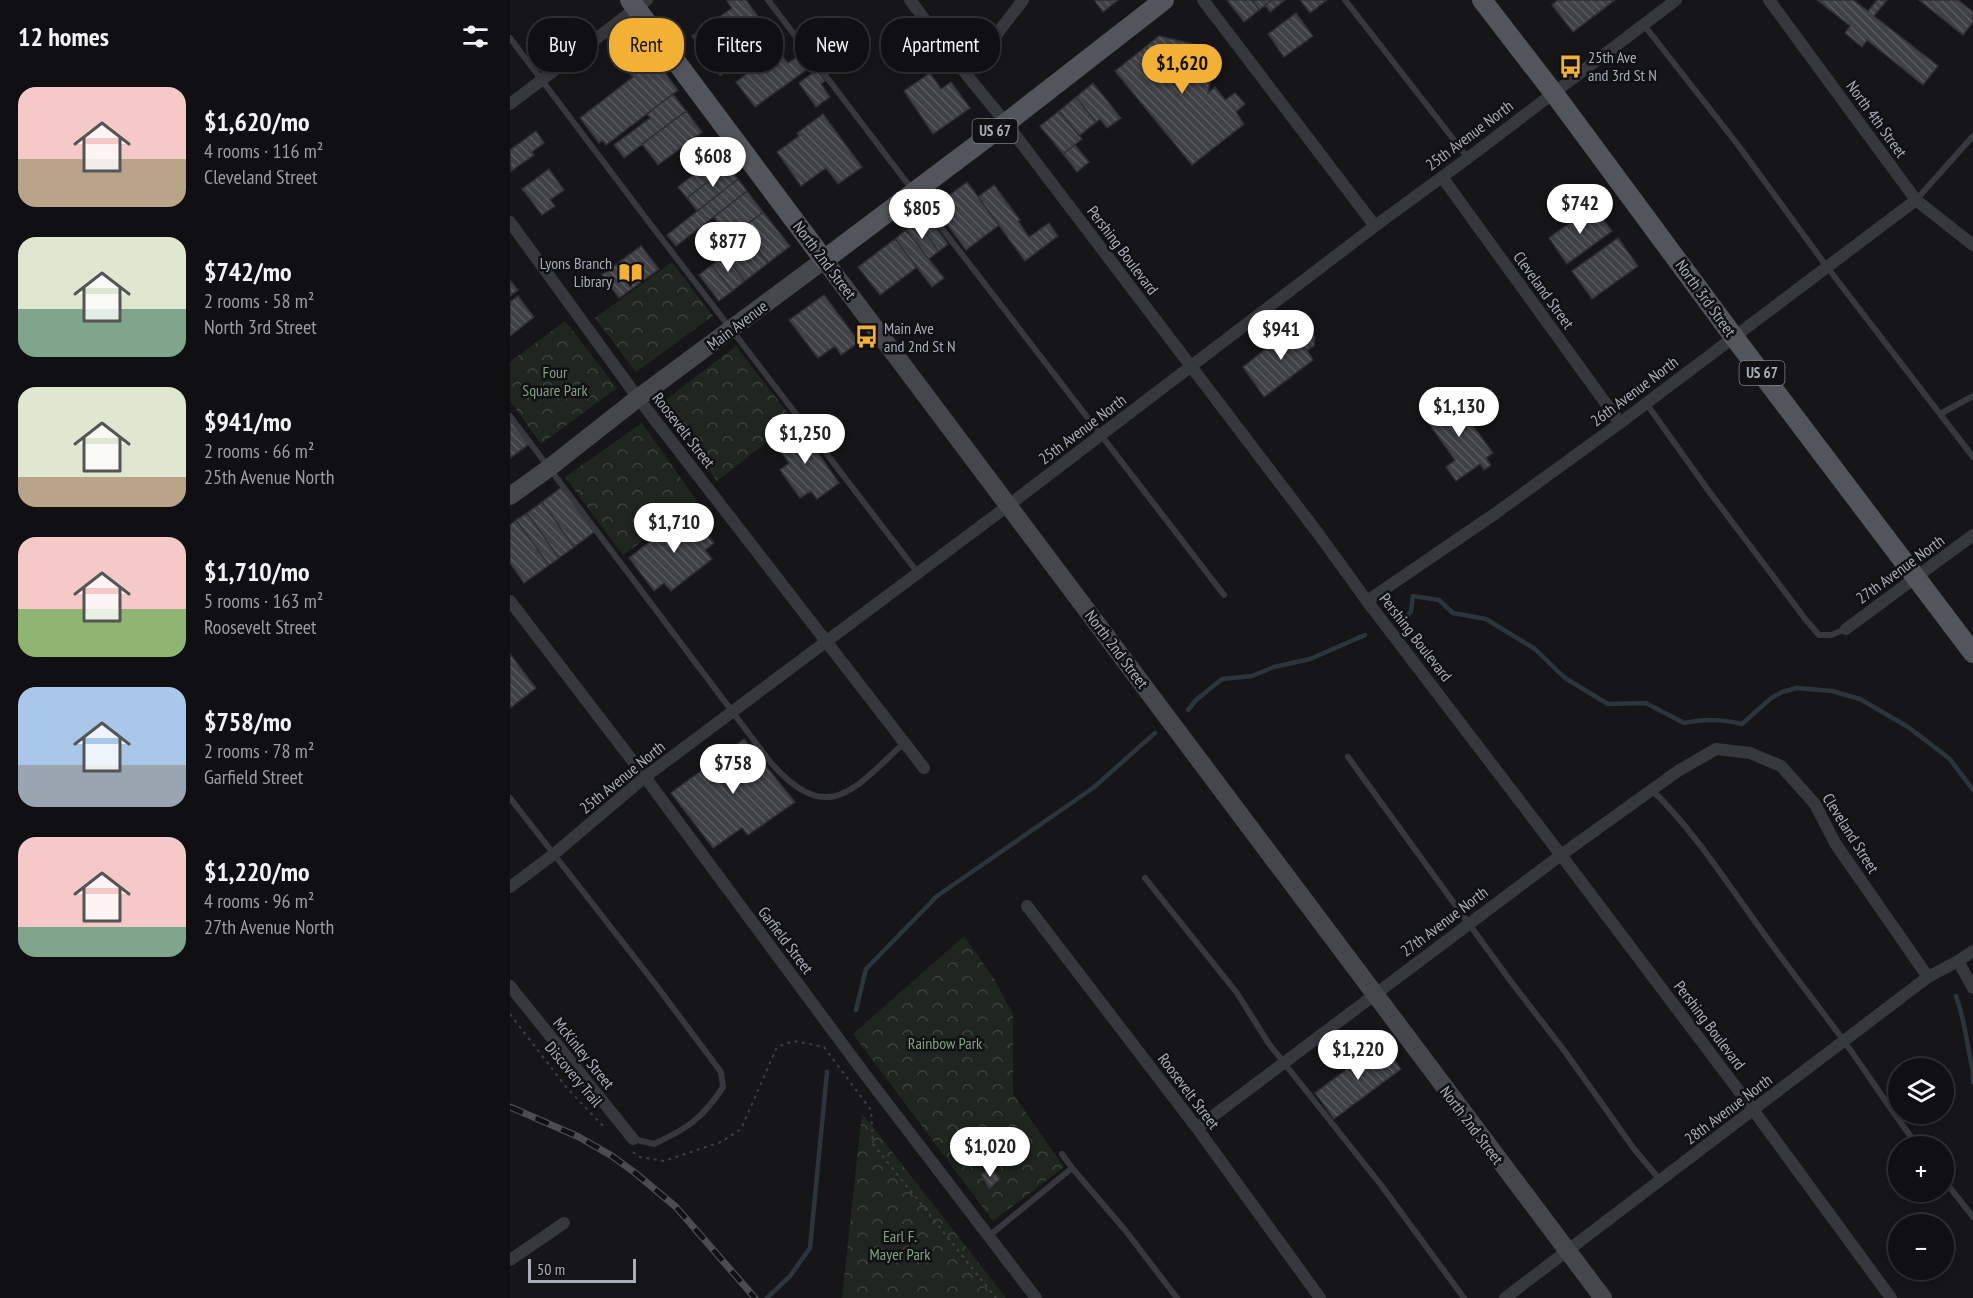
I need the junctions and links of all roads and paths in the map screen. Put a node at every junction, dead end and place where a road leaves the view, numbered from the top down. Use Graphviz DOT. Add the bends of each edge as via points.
graph roads {
  1 [pos="768,0"];
  2 [pos="910,0"];
  3 [pos="1023,0"];
  4 [pos="1164,0"];
  5 [pos="1203,0"];
  6 [pos="1345,0"];
  7 [pos="1482,0"];
  8 [pos="1676,0"];
  9 [pos="1769,0"];
  10 [pos="638,3"];
  11 [pos="1643,24"];
  12 [pos="510,38"];
  13 [pos="966,74"];
  14 [pos="542,80"];
  15 [pos="1553,92"];
  16 [pos="510,104"];
  17 [pos="1006,123"];
  18 [pos="1973,136"];
  19 [pos="1468,158"];
  20 [pos="1442,177"];
  21 [pos="914,192"];
  22 [pos="1916,200"];
  23 [pos="510,222"];
  24 [pos="1375,226"];
  25 [pos="1973,245"];
  26 [pos="824,260"];
  27 [pos="1827,267"];
  28 [pos="731,329"];
  29 [pos="1734,337"];
  30 [pos="1191,366"];
  31 [pos="1973,396"];
  32 [pos="638,398"];
  33 [pos="1646,403"];
  34 [pos="1940,414"];
  35 [pos="510,416"];
  36 [pos="1620,423"];
  37 [pos="1101,436"];
  38 [pos="1973,457"];
  39 [pos="549,468"];
  40 [pos="510,496"];
  41 [pos="1009,505"];
  42 [pos="1973,535"];
  43 [pos="918,573"];
  44 [pos="1916,578"];
  45 [pos="1224,595"];
  46 [pos="1367,601"];
  47 [pos="510,602"];
  48 [pos="1846,628"];
  49 [pos="827,641"];
  50 [pos="1973,653"];
  51 [pos="733,711"];
  52 [pos="904,743"];
  53 [pos="1716,749"];
  54 [pos="1348,756"];
  55 [pos="924,768"];
  56 [pos="645,777"];
  57 [pos="1651,790"];
  58 [pos="510,798"];
  59 [pos="554,854"];
  60 [pos="1561,855"];
  61 [pos="1144,878"];
  62 [pos="510,887"];
  63 [pos="1028,906"];
  64 [pos="1469,924"];
  65 [pos="1973,951"];
  66 [pos="1958,961"];
  67 [pos="1928,977"];
  68 [pos="510,986"];
  69 [pos="1973,988"];
  70 [pos="1374,994"];
  71 [pos="510,1014"];
  72 [pos="1844,1042"];
  73 [pos="1284,1062"];
  74 [pos="1754,1111"];
  75 [pos="1197,1128"];
  76 [pos="607,1129"];
  77 [pos="1910,1136"];
  78 [pos="632,1145"];
  79 [pos="1062,1154"];
  80 [pos="1072,1168"];
  81 [pos="1661,1181"];
  82 [pos="1954,1193"];
  83 [pos="1973,1218"];
  84 [pos="564,1223"];
  85 [pos="988,1236"];
  86 [pos="1568,1251"];
  87 [pos="510,1260"];
  88 [pos="996,1298"];
  89 [pos="1036,1298"];
  90 [pos="1177,1298"];
  91 [pos="1320,1298"];
  92 [pos="1464,1298"];
  93 [pos="1505,1298"];
  94 [pos="1603,1298"];
  95 [pos="1892,1298"];
  1 -- 21 [label="lane"];
  2 -- 13 [label="street, Pershing Boulevard"];
  3 -- 13 [label="street"];
  4 -- 17 [label="main road, Main Avenue / US 67"];
  5 -- 24 [label="street"];
  6 -- 19 [label="lane"];
  7 -- 15 [label="main road, North 3rd Street / US 67"];
  8 -- 11 [label="street, 25th Avenue North"];
  9 -- 22 [label="street, North 4th Street"];
  10 -- 14 [label="street"];
  10 -- 26 [label="main road, North 2nd Street"];
  11 -- 15 [label="street, 25th Avenue North"];
  11 -- 27 [label="lane"];
  12 -- 14 [label="lane"];
  13 -- 17 [label="street, Pershing Boulevard"];
  14 -- 16 [label="street"];
  14 -- 28 [label="lane"];
  15 -- 19 [label="street, 25th Avenue North"];
  15 -- 29 [label="main road, North 3rd Street / US 67"];
  17 -- 21 [label="main road, Main Avenue / US 67"];
  17 -- 30 [label="street, Pershing Boulevard"];
  18 -- 22 [label="lane"];
  19 -- 20 [label="street, 25th Avenue North"];
  20 -- 24 [label="street, 25th Avenue North"];
  20 -- 36 [label="street, Cleveland Street"];
  21 -- 26 [label="main road, Main Avenue / US 67"];
  21 -- 37 [label="lane"];
  22 -- 25 [label="street, North 4th Street"];
  22 -- 27 [label="street, 26th Avenue North"];
  23 -- 32 [label="street, Roosevelt Street"];
  24 -- 30 [label="street, 25th Avenue North"];
  26 -- 28 [label="street, Main Avenue"];
  26 -- 41 [label="street, North 2nd Street"];
  27 -- 29 [label="street, 26th Avenue North"];
  27 -- 34 [label="lane"];
  28 -- 32 [label="street, Main Avenue"];
  28 -- 43 [label="lane"];
  29 -- 33 [label="street, 26th Avenue North"];
  29 -- 44 [label="main road, North 3rd Street / US 67"];
  30 -- 37 [label="street, 25th Avenue North"];
  30 -- 46 [label="street, Pershing Boulevard"];
  31 -- 34 [label="lane"];
  32 -- 39 [label="street, Main Avenue"];
  32 -- 49 [label="street, Roosevelt Street"];
  33 -- 36 [label="street, 26th Avenue North"];
  33 -- 48 [label="lane" via="1806,620 1819,634 1831,635"];
  34 -- 38 [label="lane"];
  35 -- 39 [label="lane"];
  36 -- 46 [label="street, 26th Avenue North"];
  37 -- 41 [label="street, 25th Avenue North"];
  37 -- 45 [label="lane"];
  39 -- 40 [label="street, Main Avenue"];
  39 -- 51 [label="lane"];
  41 -- 43 [label="street, 25th Avenue North"];
  41 -- 70 [label="street, North 2nd Street"];
  42 -- 44 [label="street, 27th Avenue North"];
  43 -- 49 [label="street, 25th Avenue North"];
  44 -- 48 [label="street, 27th Avenue North"];
  44 -- 50 [label="main road, North 3rd Street / US 67"];
  46 -- 60 [label="street, Pershing Boulevard"];
  47 -- 56 [label="street, Garfield Street"];
  49 -- 51 [label="street, 25th Avenue North"];
  49 -- 52 [label="street, Roosevelt Street"];
  51 -- 52 [label="lane" via="789,783 819,798 845,794"];
  51 -- 56 [label="street, 25th Avenue North"];
  52 -- 55 [label="street, Roosevelt Street"];
  53 -- 57 [label="street, 27th Avenue North"];
  53 -- 67 [label="street, Cleveland Street" via="1750,753 1781,766 1815,804 1835,843"];
  54 -- 64 [label="lane"];
  56 -- 59 [label="street, 25th Avenue North"];
  56 -- 85 [label="street, Garfield Street"];
  57 -- 60 [label="street, 27th Avenue North"];
  57 -- 72 [label="lane" via="1697,840"];
  58 -- 59 [label="lane"];
  59 -- 62 [label="street, 25th Avenue North"];
  59 -- 78 [label="lane" via="721,1072 723,1087 693,1123 654,1144"];
  60 -- 64 [label="street, 27th Avenue North"];
  60 -- 74 [label="street, Pershing Boulevard"];
  61 -- 73 [label="lane" via="1237,993"];
  63 -- 75 [label="street, Roosevelt Street"];
  64 -- 70 [label="street, 27th Avenue North"];
  64 -- 81 [label="lane"];
  65 -- 66 [label="street, 28th Avenue North"];
  66 -- 67 [label="street, 28th Avenue North"];
  66 -- 69 [label="street"];
  67 -- 72 [label="street, 28th Avenue North"];
  68 -- 78 [label="street, McKinley Street"];
  70 -- 73 [label="street, 27th Avenue North"];
  70 -- 86 [label="street, North 2nd Street"];
  71 -- 76 [label="path, Discovery Trail" via="566,1087"];
  72 -- 74 [label="street, 28th Avenue North"];
  72 -- 77 [label="lane"];
  73 -- 75 [label="street, 27th Avenue North"];
  73 -- 92 [label="lane"];
  74 -- 81 [label="street, 28th Avenue North"];
  74 -- 95 [label="street, Pershing Boulevard"];
  75 -- 91 [label="street, Roosevelt Street"];
  78 -- 88 [label="path" via="640,1157 664,1161 721,1142 741,1129 777,1047 794,1041 824,1047 871,1110 873,1144"];
  79 -- 80 [label="lane"];
  80 -- 85 [label="lane"];
  80 -- 90 [label="lane"];
  81 -- 86 [label="street, 28th Avenue North"];
  82 -- 83 [label="lane"];
  84 -- 87 [label="street"];
  85 -- 89 [label="street, Garfield Street"];
  86 -- 93 [label="street, 28th Avenue North"];
  86 -- 94 [label="street, North 2nd Street"];
}
